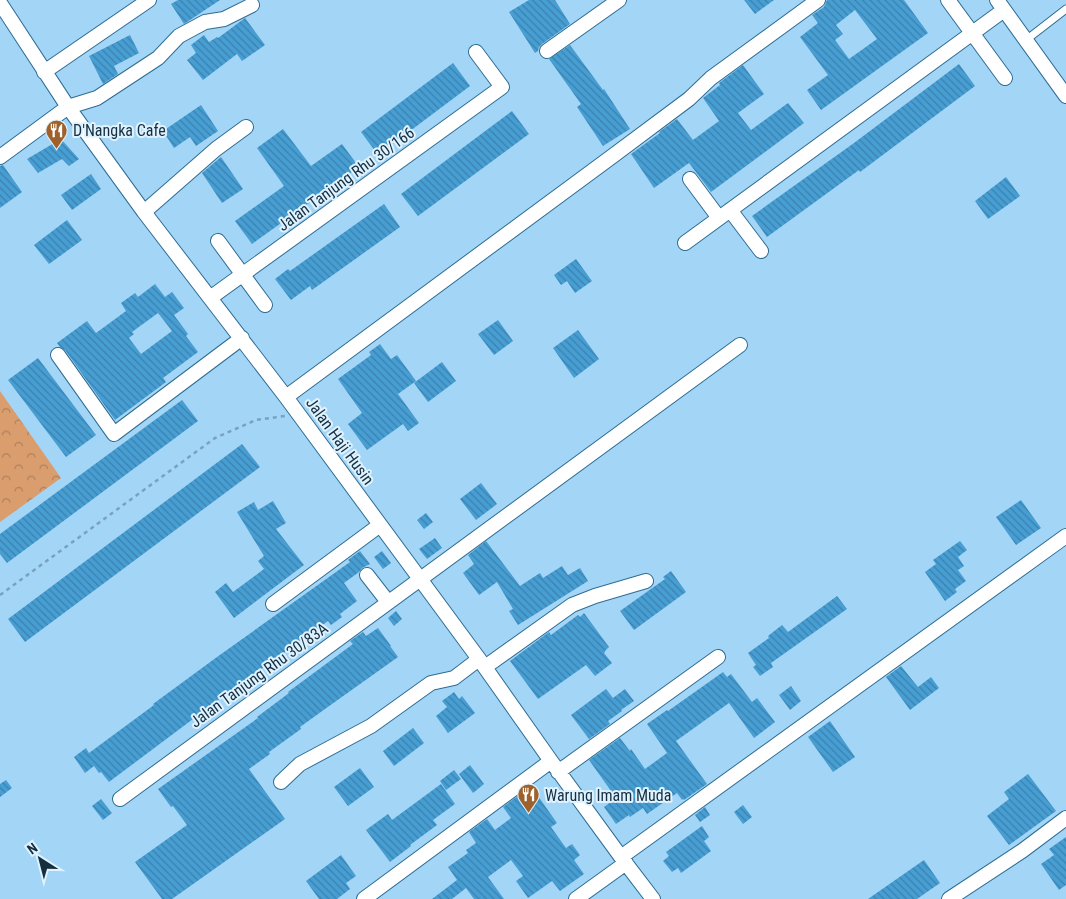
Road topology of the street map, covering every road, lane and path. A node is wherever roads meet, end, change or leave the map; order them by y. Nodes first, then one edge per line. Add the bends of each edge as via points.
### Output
1 (149, 0) edge
2 (619, 0) edge
3 (818, 0) edge
4 (948, 0) edge
5 (252, 5) dead end
6 (1000, 5) edge
7 (1, 7) edge
8 (1066, 10) edge
9 (973, 33) junction
10 (1026, 40) junction
11 (547, 51) dead end
12 (476, 52) dead end
13 (44, 72) junction
14 (1005, 78) dead end
15 (1066, 96) edge
16 (68, 106) junction
17 (246, 127) dead end
18 (0, 157) edge
19 (690, 179) dead end
20 (144, 212) junction
21 (724, 214) junction
22 (218, 241) dead end
23 (685, 243) dead end
24 (761, 251) dead end
25 (243, 274) junction
26 (210, 298) junction
27 (265, 306) dead end
28 (242, 338) junction
29 (740, 345) dead end
30 (58, 354) dead end
31 (286, 396) junction
32 (298, 414) junction
33 (380, 525) junction
34 (1066, 536) edge
35 (367, 575) dead end
36 (420, 579) junction
37 (646, 581) dead end
38 (0, 595) edge
39 (388, 602) junction
40 (273, 604) dead end
41 (718, 657) dead end
42 (482, 663) junction
43 (555, 767) junction
44 (281, 782) dead end
45 (120, 799) dead end
46 (1066, 818) edge
47 (623, 860) junction
48 (364, 899) edge
49 (576, 899) edge
50 (653, 899) edge
51 (949, 899) edge

1 - 13 street
2 - 11 street
3 - 31 street via 711,78 689,99 606,161
4 - 9 street
5 - 16 street via 224,19 205,22 179,36 158,58 97,98
6 - 9 street
6 - 10 street
7 - 13 street, Jalan Haji Husin
8 - 10 lane
9 - 14 street
9 - 21 street
10 - 15 street
12 - 25 street, Jalan Tanjung Rhu 30/166 via 502,88
13 - 16 street, Jalan Haji Husin
16 - 18 street
16 - 20 street, Jalan Haji Husin
17 - 20 street
19 - 21 street
20 - 26 street, Jalan Haji Husin
21 - 23 street
21 - 24 street
22 - 25 street
25 - 26 street, Jalan Tanjung Rhu 30/166
25 - 27 street
26 - 28 street, Jalan Haji Husin
28 - 30 street via 114,434
28 - 31 street, Jalan Haji Husin
29 - 36 street, Jalan Tanjung Rhu 30/83A
31 - 32 street, Jalan Haji Husin
32 - 33 street, Jalan Haji Husin
32 - 38 path via 256,420 215,438
33 - 36 street, Jalan Haji Husin
33 - 40 street
34 - 47 street
35 - 39 street
36 - 39 street, Jalan Tanjung Rhu 30/83A
36 - 42 street, Jalan Haji Husin
37 - 42 street via 572,605
39 - 45 street, Jalan Tanjung Rhu 30/83A
41 - 43 street
42 - 43 street, Jalan Haji Husin
42 - 44 street via 454,678 431,683 371,726 300,764
43 - 47 street, Jalan Haji Husin
43 - 48 street
46 - 51 street
47 - 49 street
47 - 50 street, Jalan Haji Husin

